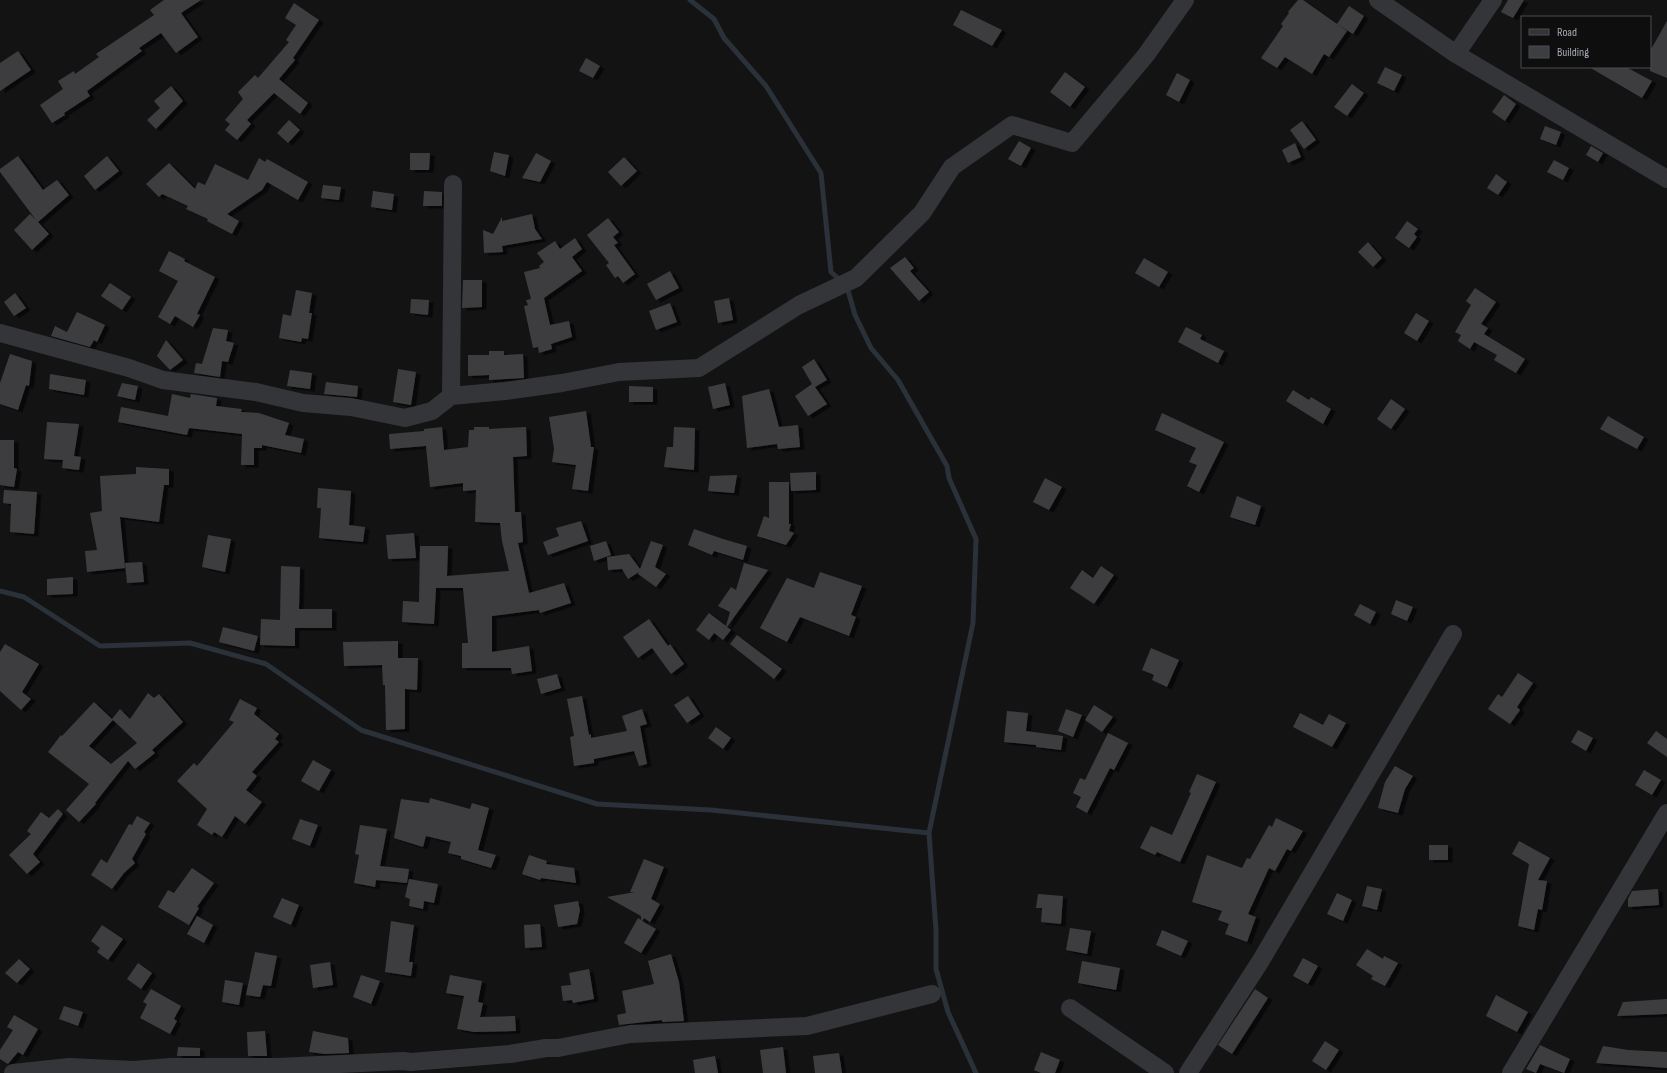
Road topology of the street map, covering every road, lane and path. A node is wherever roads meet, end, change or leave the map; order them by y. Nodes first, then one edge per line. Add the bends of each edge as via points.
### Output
1 (1185, 0) edge
2 (1378, 0) edge
3 (1493, 0) edge
4 (1456, 54) junction
5 (1667, 179) edge
6 (453, 184) dead end
7 (0, 333) edge
8 (451, 396) junction
9 (1453, 634) dead end
10 (1667, 813) edge
11 (932, 994) dead end
12 (1070, 1008) dead end
13 (412, 1068) edge
14 (13, 1073) edge
15 (1165, 1073) edge
16 (1188, 1073) edge
17 (1511, 1073) edge

1 - 8 street via 1146,55 1072,143 1012,125 952,167 922,213 856,278 799,305 700,368 619,372 562,383
2 - 4 street
3 - 4 street
4 - 5 street
6 - 8 street
7 - 8 street via 163,380 256,392 303,403 350,407 405,418 432,411
9 - 16 street via 1260,962
10 - 17 street
11 - 13 street via 807,1026 630,1034 558,1048
12 - 15 street
13 - 14 street via 403,1061 134,1070 69,1068

